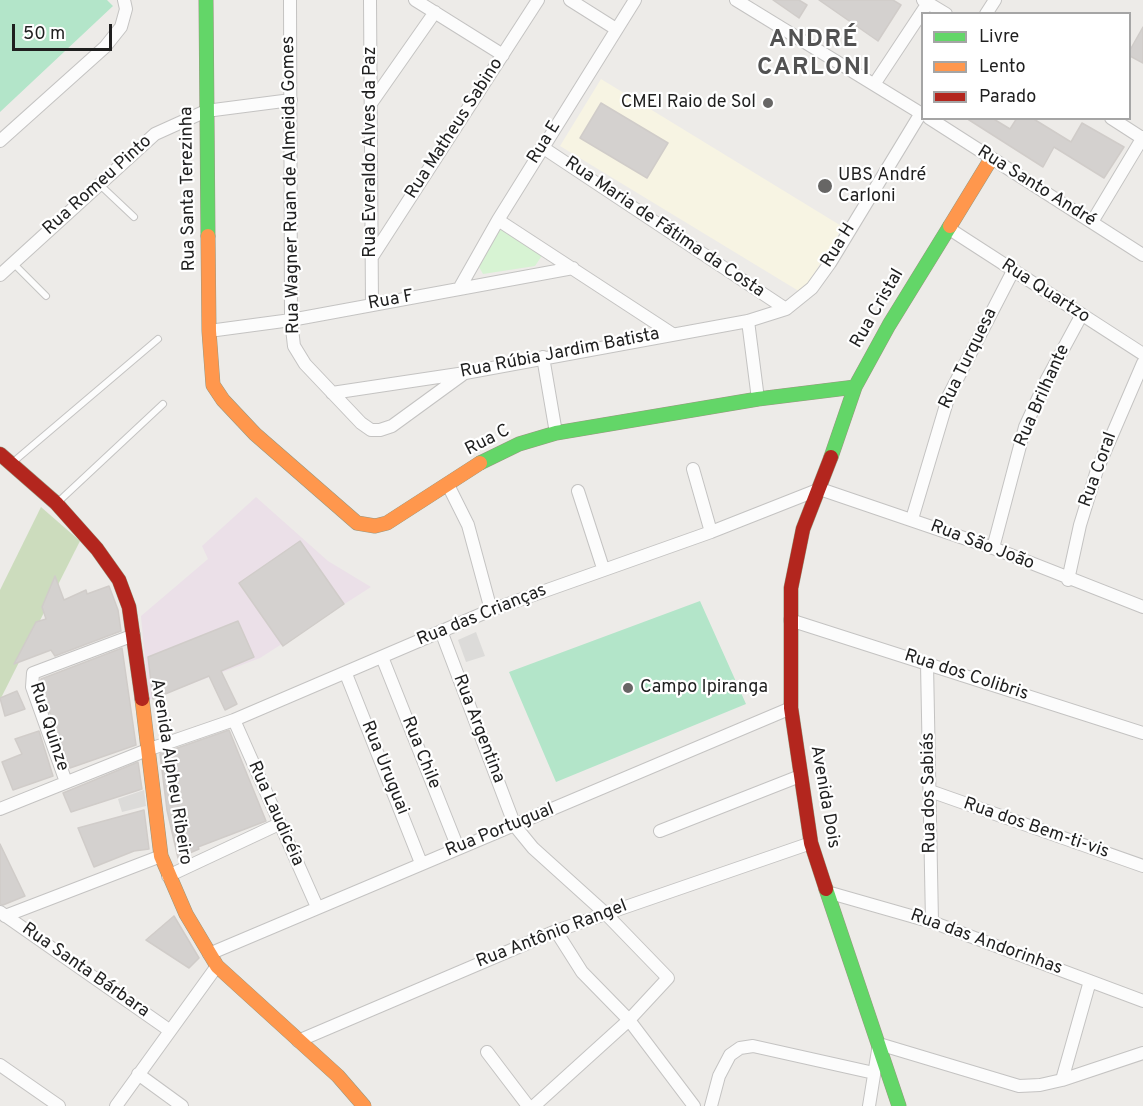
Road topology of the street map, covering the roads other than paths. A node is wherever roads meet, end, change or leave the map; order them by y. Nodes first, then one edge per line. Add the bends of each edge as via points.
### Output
1 (124, 0) edge
2 (206, 0) edge
3 (290, 0) edge
4 (370, 0) edge
5 (415, 0) edge
6 (538, 0) edge
7 (570, 0) edge
8 (635, 0) edge
9 (736, 0) edge
10 (926, 1) edge
11 (435, 12) junction
12 (943, 12) edge
13 (616, 29) junction
14 (503, 54) junction
15 (875, 83) junction
16 (291, 100) junction
17 (372, 102) junction
18 (206, 111) junction
19 (921, 113) edge
20 (921, 120) edge
21 (932, 120) edge
22 (1114, 120) edge
23 (1143, 138) edge
24 (0, 141) edge
25 (542, 147) junction
26 (992, 159) junction
27 (99, 183) junction
28 (134, 217) dead end
29 (498, 220) junction
30 (1092, 222) junction
31 (948, 228) junction
32 (1143, 255) edge
33 (372, 257) junction
34 (13, 263) junction
35 (573, 268) junction
36 (1013, 271) junction
37 (0, 275) edge
38 (459, 289) junction
39 (46, 296) dead end
40 (372, 304) junction
41 (786, 309) junction
42 (1081, 316) junction
43 (291, 320) junction
44 (748, 321) junction
45 (209, 332) junction
46 (671, 333) junction
47 (158, 339) dead end
48 (1143, 354) edge
49 (543, 357) junction
50 (1143, 363) edge
51 (465, 373) junction
52 (211, 377) joint
53 (855, 387) junction
54 (332, 393) junction
55 (758, 399) junction
56 (163, 404) dead end
57 (556, 433) junction
58 (0, 454) edge
59 (12, 463) junction
60 (693, 469) dead end
61 (448, 485) junction
62 (820, 489) junction
63 (578, 491) dead end
64 (56, 503) junction
65 (912, 519) junction
66 (711, 532) junction
67 (993, 548) junction
68 (603, 568) junction
69 (1068, 580) junction
70 (1143, 607) edge
71 (491, 610) junction
72 (790, 620) junction
73 (441, 631) junction
74 (134, 635) junction
75 (382, 657) junction
76 (927, 664) junction
77 (346, 674) junction
78 (791, 708) junction
79 (234, 720) junction
80 (1143, 733) edge
81 (147, 750) junction
82 (800, 776) junction
83 (66, 782) junction
84 (930, 791) junction
85 (0, 809) edge
86 (279, 824) junction
87 (515, 826) junction
88 (660, 831) dead end
89 (811, 843) junction
90 (458, 848) junction
91 (161, 856) junction
92 (421, 863) junction
93 (1143, 866) edge
94 (168, 876) junction
95 (827, 892) junction
96 (317, 907) junction
97 (605, 913) junction
98 (3, 914) edge
99 (932, 922) junction
100 (556, 931) junction
101 (209, 954) junction
102 (217, 966) junction
103 (1090, 981) junction
104 (1143, 1001) edge
105 (629, 1020) junction
106 (169, 1030) junction
107 (298, 1041) junction
108 (879, 1044) junction
109 (487, 1052) dead end
110 (1143, 1053) edge
111 (0, 1065) edge
112 (874, 1073) junction
113 (138, 1074) junction
114 (1062, 1080) junction
115 (59, 1106) edge
116 (116, 1106) edge
117 (182, 1106) edge
118 (364, 1106) edge
119 (528, 1106) edge
120 (534, 1106) edge
121 (694, 1106) edge
122 (711, 1106) edge
123 (869, 1106) edge
124 (899, 1106) edge

1 - 24 street via 121,27 105,47
2 - 18 street, Rua Santa Terezinha
3 - 16 street, Rua Wagner Ruan de Almeida Gomes
4 - 17 street, Rua Everaldo Alves da Paz
5 - 11 street
6 - 14 street, Rua Matheus Sabino
7 - 13 street
8 - 13 street, Rua E
9 - 15 street, Rua Santo André
10 - 12 street
10 - 15 street
11 - 14 street
11 - 17 street
13 - 25 street, Rua E
14 - 33 street, Rua Matheus Sabino
15 - 19 street, Rua Santo André
16 - 18 street, Rua Romeu Pinto
16 - 43 street, Rua Wagner Ruan de Almeida Gomes
17 - 33 street, Rua Everaldo Alves da Paz
18 - 27 street, Rua Romeu Pinto via 155,134
18 - 45 street, Rua Santa Terezinha
20 - 41 street, Rua H via 830,263 812,288
21 - 26 street, Rua Santo André
22 - 23 street
23 - 30 street
25 - 29 street, Rua E
25 - 41 street, Rua Maria de Fátima da Costa
26 - 30 street, Rua Santo André
26 - 31 street, Rua Cristal
27 - 28 lane
27 - 34 street, Rua Romeu Pinto
29 - 35 street
29 - 38 street, Rua E
30 - 32 street, Rua Santo André
31 - 36 street, Rua Quartzo
31 - 53 street, Rua Cristal
33 - 40 street, Rua Everaldo Alves da Paz
34 - 37 street, Rua Romeu Pinto
34 - 39 lane
35 - 38 street, Rua F
35 - 46 street
36 - 42 street, Rua Quartzo
36 - 65 street, Rua Turquesa via 949,395
38 - 40 street, Rua F
40 - 43 street, Rua F
41 - 44 street, Rua Rúbia Jardim Batista
42 - 48 street, Rua Quartzo
42 - 67 street, Rua Brilhante via 1025,427
43 - 45 street, Rua F
43 - 54 street, Rua Wagner Ruan de Almeida Gomes via 294,346
44 - 46 street, Rua Rúbia Jardim Batista
44 - 55 street
45 - 52 street, Rua Santa Terezinha
46 - 49 street, Rua Rúbia Jardim Batista
47 - 59 lane
49 - 51 street, Rua Rúbia Jardim Batista
49 - 57 street
50 - 69 street, Rua Coral via 1097,470
51 - 54 street, Rua Rúbia Jardim Batista
51 - 54 street via 392,426 380,430 371,430 361,423
52 - 61 street, Rua C via 215,390 235,413 357,523 387,523
53 - 55 street, Rua C
53 - 62 street, Rua Cristal
55 - 57 street, Rua C
56 - 64 lane
57 - 61 street, Rua C via 489,458
58 - 59 street, Avenida Alpheu Ribeiro
59 - 64 street, Avenida Alpheu Ribeiro
60 - 66 street
61 - 71 street via 468,525
62 - 65 street, Rua São João
62 - 66 street, Rua das Crianças
62 - 72 street, Avenida Dois via 797,552
63 - 68 street
64 - 74 street, Avenida Alpheu Ribeiro via 119,580
65 - 67 street, Rua São João
66 - 68 street, Rua das Crianças
67 - 69 street, Rua São João
68 - 71 street, Rua das Crianças
69 - 70 street, Rua São João
71 - 73 street, Rua das Crianças
72 - 76 street, Rua dos Colibris
72 - 78 street, Avenida Dois
73 - 75 street, Rua das Crianças
73 - 87 street, Rua Argentina
74 - 81 street, Avenida Alpheu Ribeiro
74 - 83 street, Rua Quinze via 33,673 32,687
75 - 77 street, Rua das Crianças
75 - 90 street, Rua Chile
76 - 80 street, Rua dos Colibris
76 - 84 street, Rua dos Sabiás
77 - 79 street, Rua das Crianças
77 - 92 street, Rua Uruguai
78 - 82 street, Avenida Dois
78 - 87 street, Rua Portugual
79 - 81 street, Rua das Crianças
79 - 86 street, Rua Laudicéia
81 - 83 street, Rua das Crianças
81 - 91 street, Avenida Alpheu Ribeiro
82 - 88 street
82 - 89 street, Avenida Dois
83 - 85 street, Rua das Crianças
84 - 93 street, Rua dos Bem-ti-vis
84 - 99 street, Rua dos Sabiás
86 - 94 street
86 - 96 street, Rua Laudicéia
87 - 90 street, Rua Portugual
87 - 97 street via 555,870
89 - 95 street, Avenida Dois
89 - 97 street, Rua Antônio Rangel
90 - 92 street, Rua Portugual
91 - 94 street, Avenida Alpheu Ribeiro
91 - 98 street
92 - 96 street, Rua Portugual
94 - 101 street, Avenida Alpheu Ribeiro
95 - 99 street, Rua das Andorinhas
95 - 108 street, Avenida Dois
96 - 101 street, Rua Portugual
97 - 100 street, Rua Antônio Rangel
97 - 105 street via 666,973 667,983
98 - 106 street, Rua Santa Bárbara
99 - 103 street, Rua das Andorinhas
100 - 105 street via 582,972
100 - 107 street, Rua Antônio Rangel
101 - 102 street, Avenida Alpheu Ribeiro
102 - 106 street
102 - 107 street, Avenida Alpheu Ribeiro
103 - 104 street, Rua das Andorinhas
103 - 114 street
105 - 120 street
105 - 121 street
106 - 113 street
107 - 118 street, Avenida Alpheu Ribeiro via 338,1076
108 - 112 street, Avenida Dois
108 - 114 street via 1019,1086
108 - 124 street
109 - 119 street
110 - 114 street
111 - 115 street
112 - 122 street via 753,1046 740,1048 730,1055 719,1076
112 - 123 street, Avenida Dois
113 - 116 street
113 - 117 street

